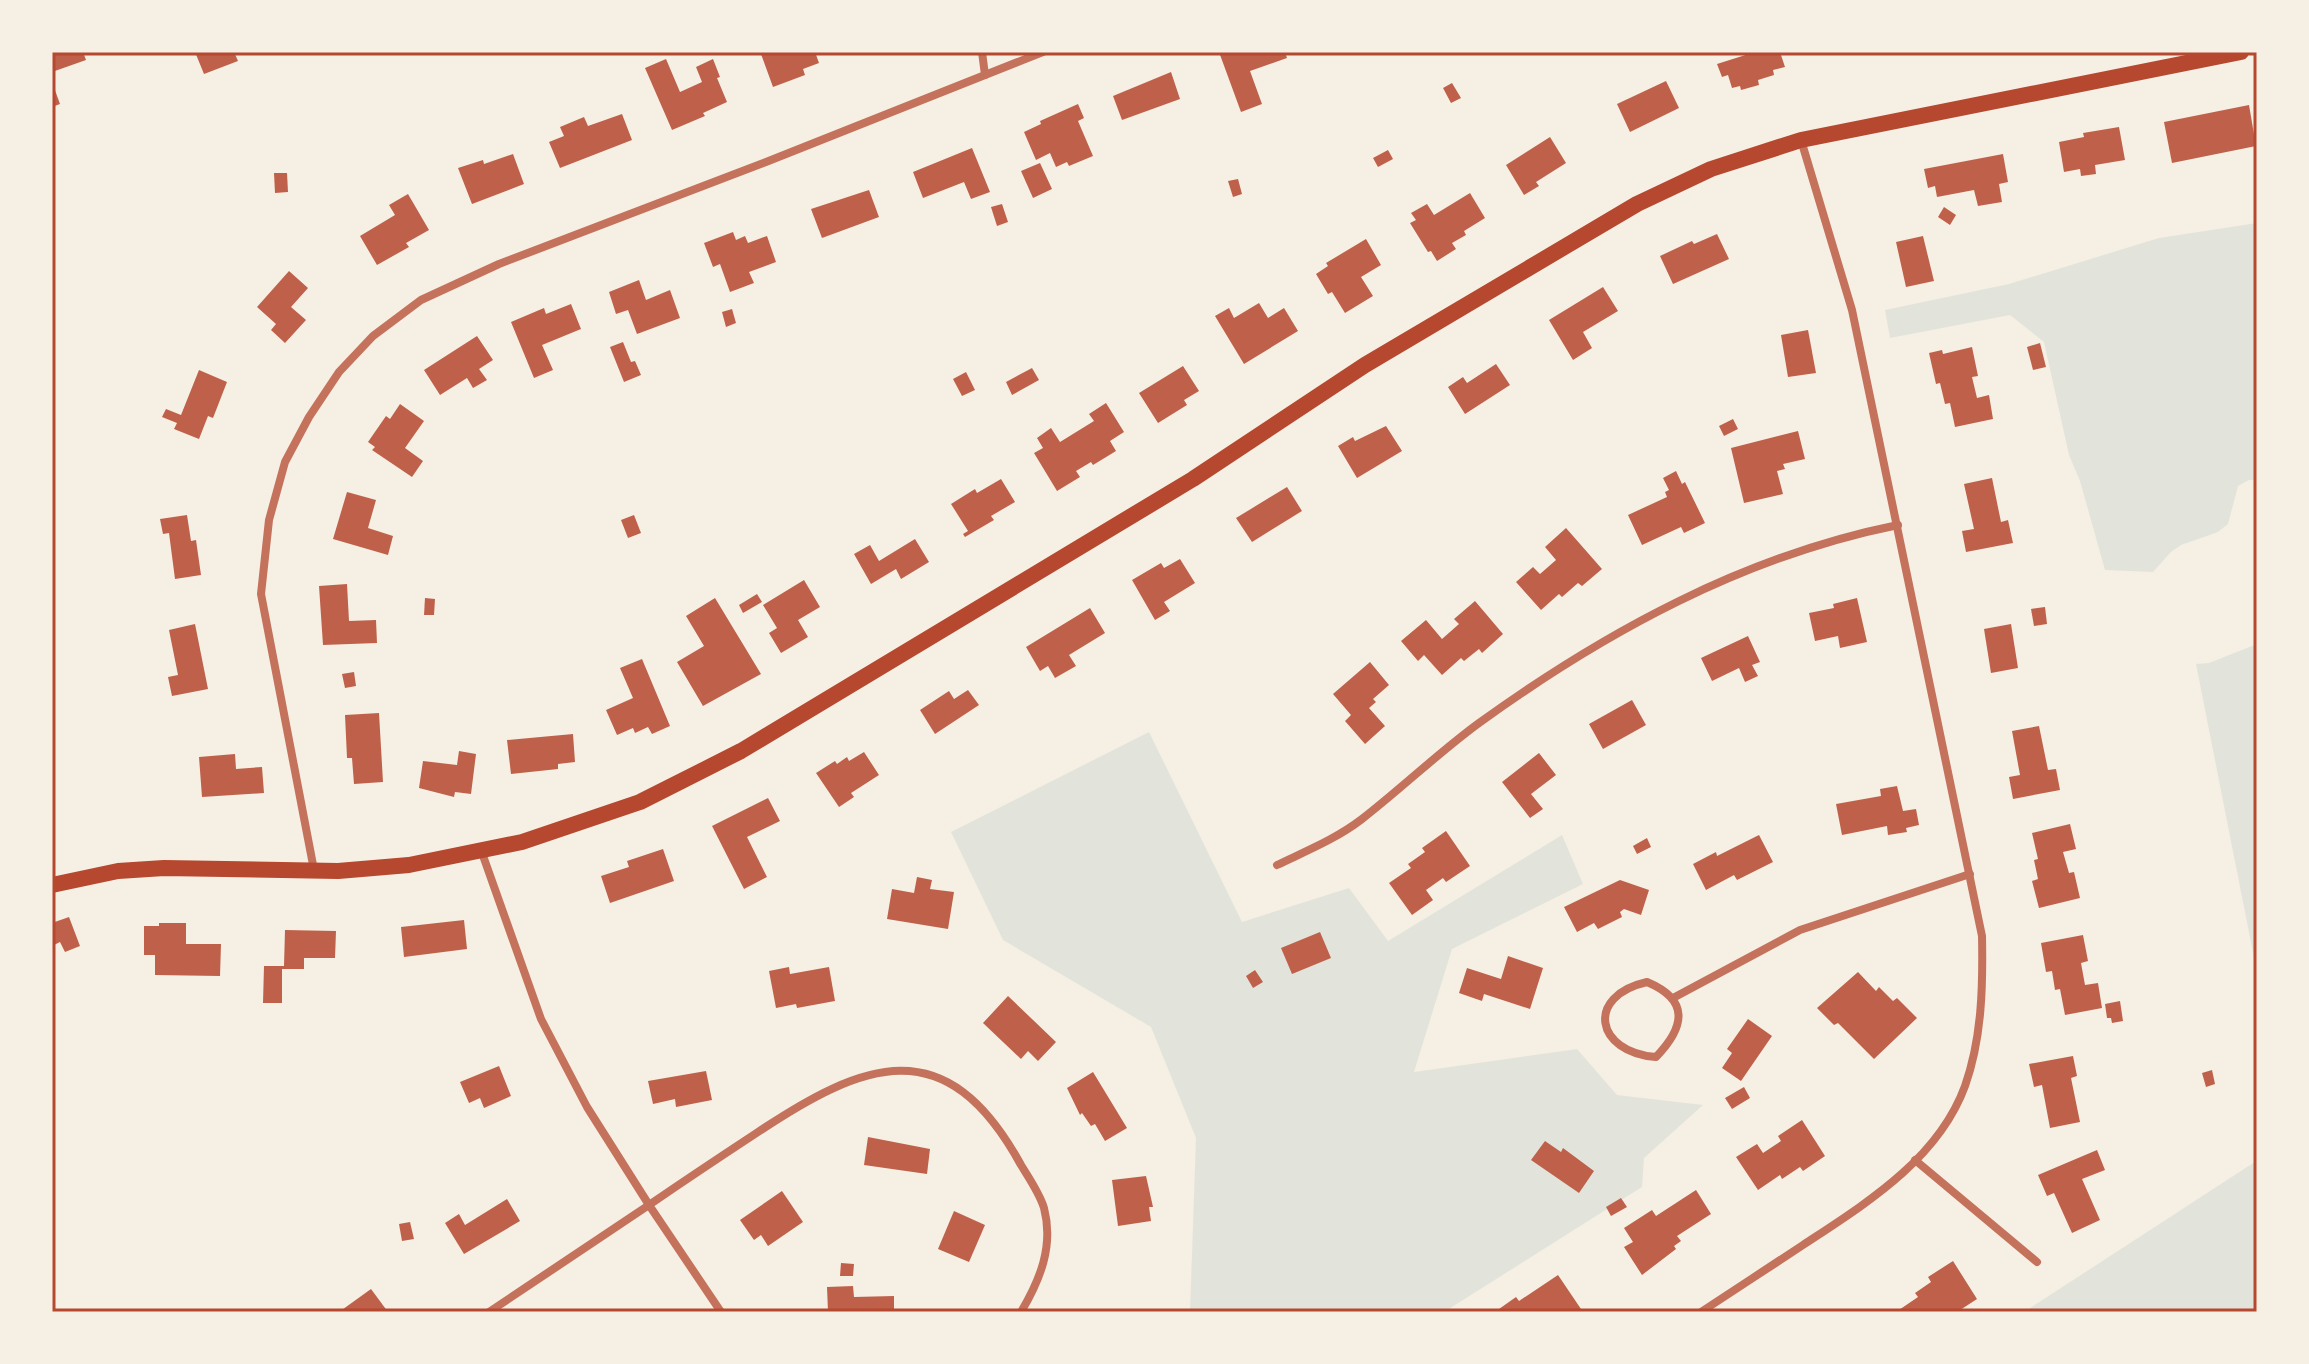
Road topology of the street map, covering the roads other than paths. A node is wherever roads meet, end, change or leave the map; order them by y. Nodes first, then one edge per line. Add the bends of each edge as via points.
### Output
1 (982, 52) edge
2 (1043, 52) edge
3 (2241, 52) edge
4 (985, 75) junction
5 (1801, 140) junction
6 (1898, 525) junction
7 (481, 850) junction
8 (1277, 865) dead end
9 (314, 870) junction
10 (1970, 874) junction
11 (52, 885) edge
12 (1673, 998) junction
13 (1915, 1160) junction
14 (649, 1205) junction
15 (2037, 1262) dead end
16 (489, 1312) edge
17 (721, 1312) edge
18 (1021, 1312) edge
19 (1701, 1312) edge

1 - 4 street
2 - 4 street
3 - 5 main road
4 - 9 street via 499,264 421,300 373,336 339,372 285,462 269,520 261,594
5 - 6 street via 1852,310
5 - 7 main road via 1711,169 1637,204 1365,365 1193,479 741,751 640,802 522,842
6 - 8 street via 1854,533 1717,581 1635,623 1526,689 1361,820
6 - 10 street
7 - 9 main road via 409,865
7 - 14 street via 541,1019 587,1107
9 - 11 main road via 164,868
10 - 12 street via 1800,930
10 - 13 street via 1982,936 1983,994 1975,1043 1964,1086 1945,1125
12 - 12 street via 1679,1026 1656,1057 1620,1048 1607,1033 1606,1015 1618,993 1647,982
13 - 15 street
13 - 19 street via 1866,1203
14 - 16 street
14 - 17 street
14 - 18 street via 835,1085 901,1069 933,1076 960,1089 986,1114 1044,1207 1048,1240 1043,1268

